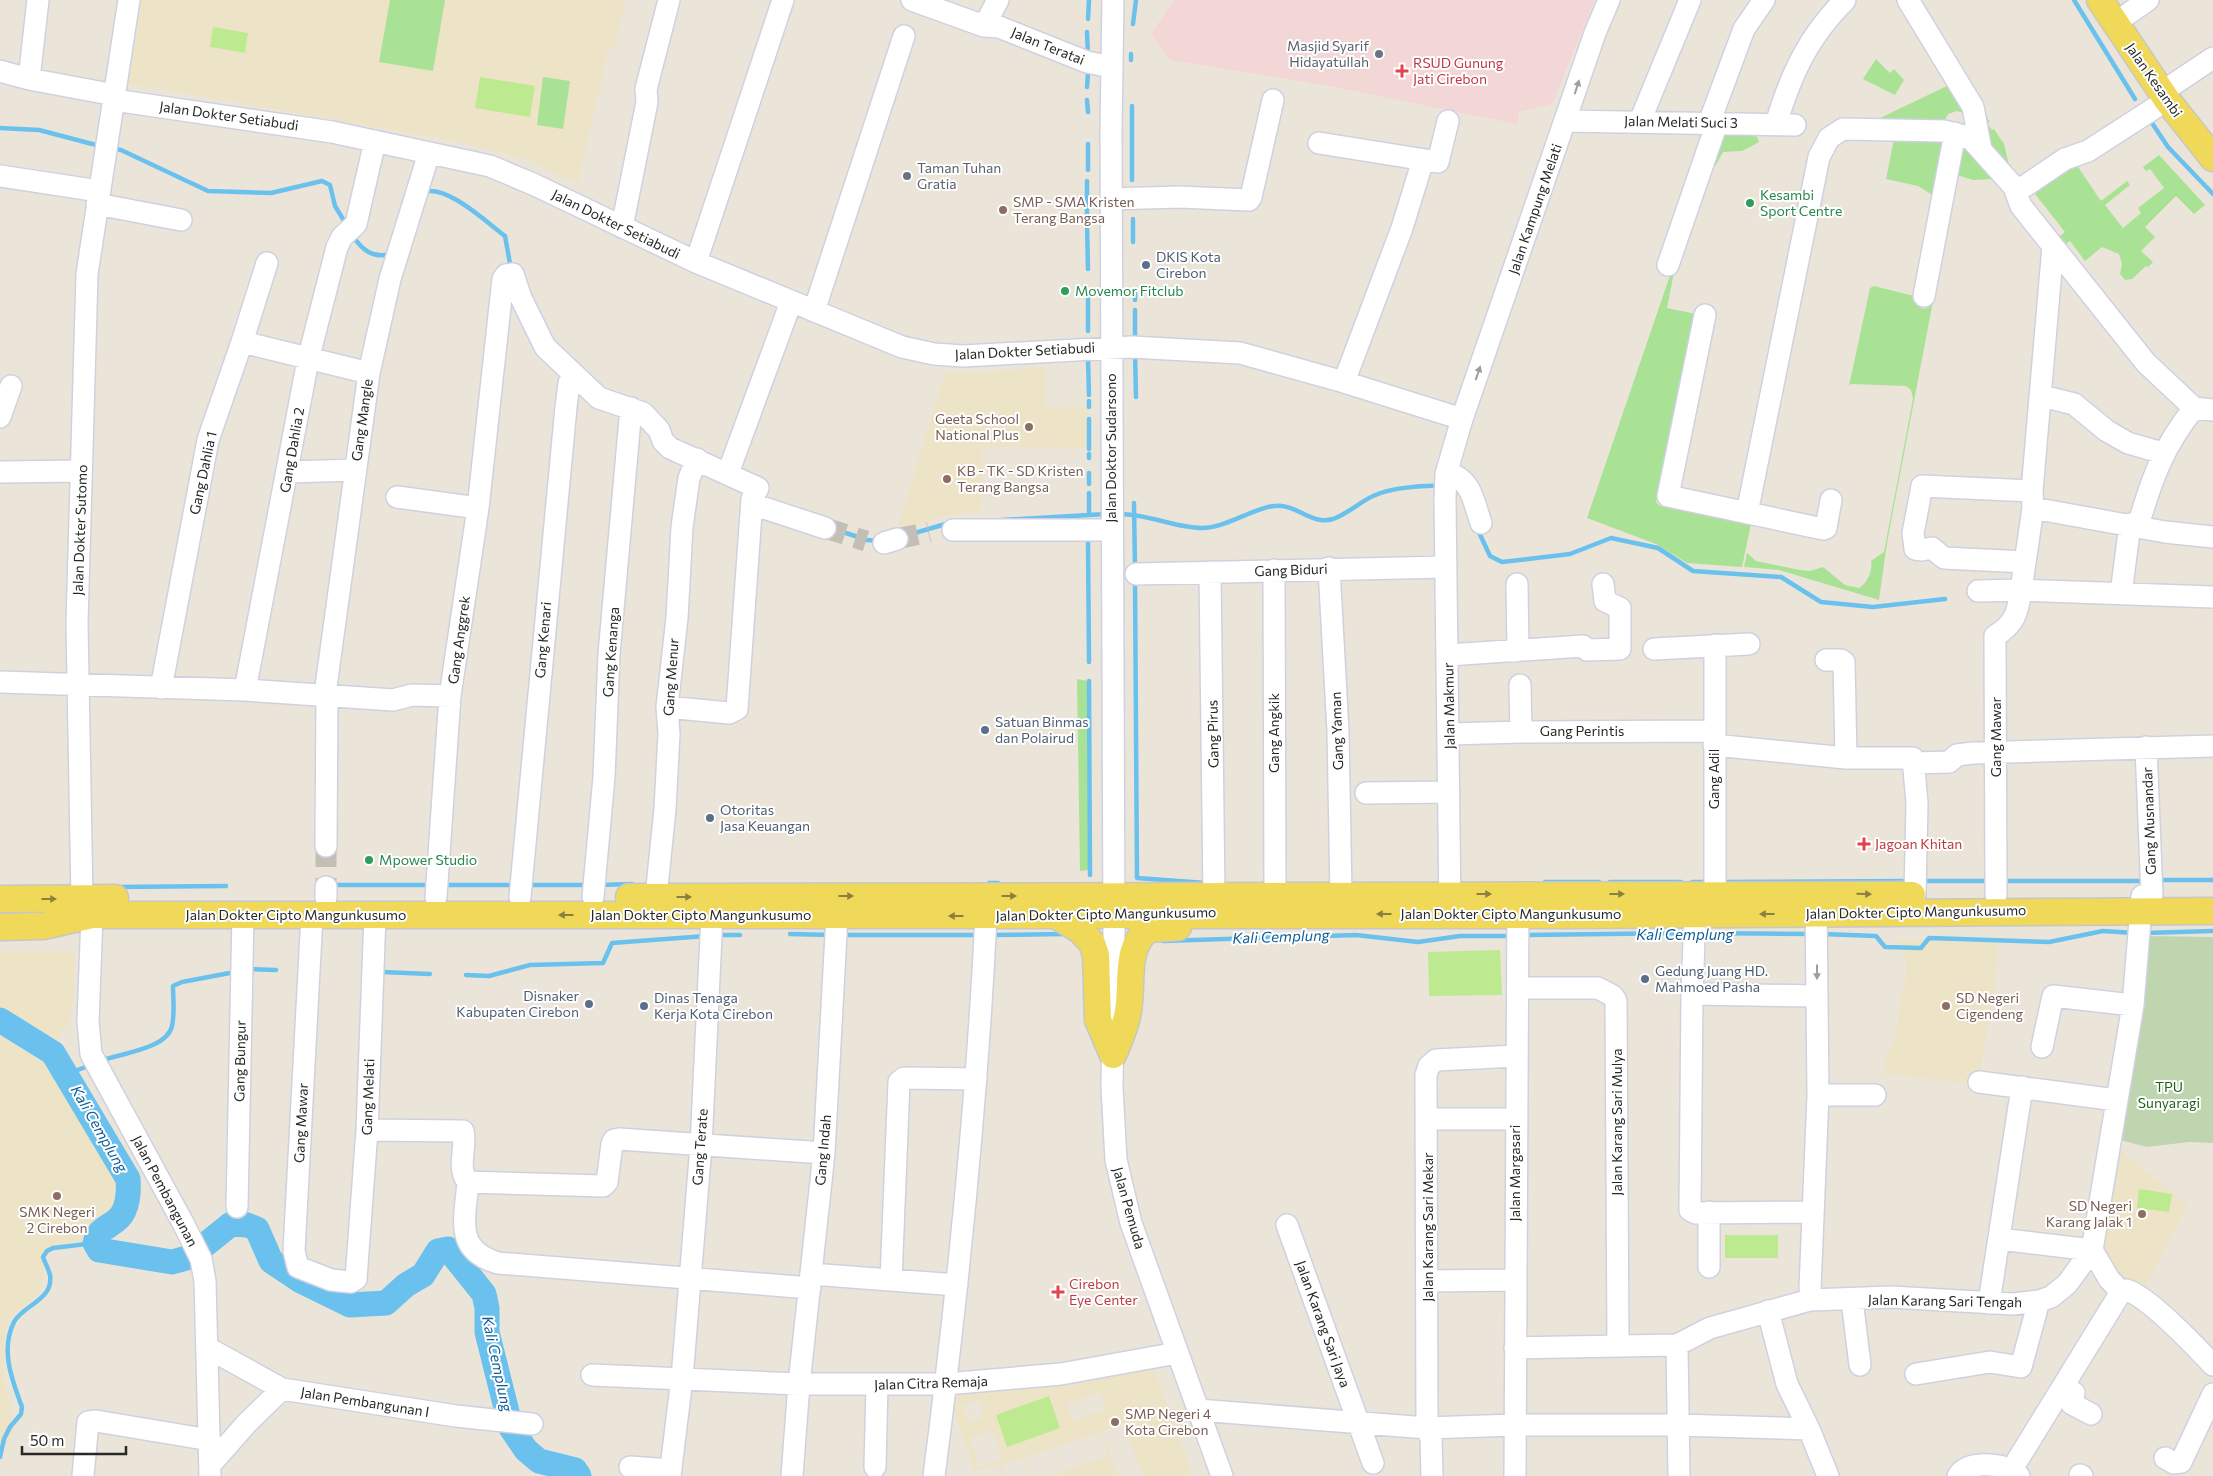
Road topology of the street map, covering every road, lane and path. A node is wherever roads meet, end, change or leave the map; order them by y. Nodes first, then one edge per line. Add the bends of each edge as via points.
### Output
1 (38, 0) edge
2 (129, 0) edge
3 (669, 0) edge
4 (683, 0) edge
5 (783, 0) edge
6 (912, 0) edge
7 (998, 0) edge
8 (1113, 0) edge
9 (1609, 0) edge
10 (1690, 0) edge
11 (1764, 0) edge
12 (1845, 0) edge
13 (1908, 0) edge
14 (2100, 0) edge
15 (2148, 0) edge
16 (2115, 23) junction
17 (984, 26) junction
18 (904, 36) dead end
19 (2213, 58) edge
20 (1111, 67) junction
21 (0, 71) edge
22 (29, 79) junction
23 (114, 97) junction
24 (1273, 100) dead end
25 (647, 102) junction
26 (2155, 104) junction
27 (1640, 120) junction
28 (1448, 121) dead end
29 (1566, 121) junction
30 (1713, 123) junction
31 (1955, 133) junction
32 (375, 141) junction
33 (1319, 143) dead end
34 (1981, 150) junction
35 (429, 152) junction
36 (2213, 158) edge
37 (1423, 160) junction
38 (0, 176) edge
39 (2016, 192) junction
40 (98, 198) junction
41 (1111, 199) junction
42 (181, 220) dead end
43 (622, 227) junction
44 (2053, 246) junction
45 (696, 262) junction
46 (266, 263) dead end
47 (1668, 265) dead end
48 (1924, 296) dead end
49 (791, 302) junction
50 (814, 311) junction
51 (1705, 316) dead end
52 (242, 342) junction
53 (1111, 347) junction
54 (308, 360) junction
55 (368, 373) junction
56 (573, 378) junction
57 (1344, 382) junction
58 (11, 386) dead end
59 (2042, 396) junction
60 (631, 408) junction
61 (2204, 409) edge
62 (0, 417) edge
63 (1462, 419) junction
64 (2163, 453) junction
65 (695, 463) junction
66 (355, 470) junction
67 (81, 471) junction
68 (0, 472) edge
69 (288, 472) junction
70 (728, 472) junction
71 (1447, 473) junction
72 (754, 496) junction
73 (397, 497) dead end
74 (1445, 499) joint
75 (1831, 500) dead end
76 (2033, 500) junction
77 (478, 508) junction
78 (1747, 514) junction
79 (1481, 523) dead end
80 (2134, 525) junction
81 (825, 528) tunnel mouth
82 (1111, 529) junction
83 (953, 530) tunnel mouth
84 (2213, 537) edge
85 (2025, 562) junction
86 (1445, 566) junction
87 (1329, 568) junction
88 (1274, 570) junction
89 (1210, 572) junction
90 (1129, 574) junction
91 (1516, 584) dead end
92 (1603, 584) dead end
93 (2021, 590) junction
94 (1978, 591) dead end
95 (2121, 591) junction
96 (2213, 597) edge
97 (1749, 644) dead end
98 (1715, 645) junction
99 (1654, 649) dead end
100 (1518, 651) junction
101 (1448, 654) junction
102 (1826, 660) dead end
103 (0, 682) edge
104 (78, 685) junction
105 (1520, 685) dead end
106 (161, 688) junction
107 (245, 690) junction
108 (326, 694) junction
109 (450, 696) junction
110 (667, 707) junction
111 (1521, 732) junction
112 (1450, 734) junction
113 (1714, 738) junction
114 (2146, 746) junction
115 (2213, 746) edge
116 (1996, 752) junction
117 (1846, 758) junction
118 (1913, 760) junction
119 (1449, 792) junction
120 (1366, 793) dead end
121 (326, 846) tunnel mouth
122 (1275, 895) junction
123 (1340, 895) junction
124 (1916, 895) junction
125 (1996, 895) junction
126 (2213, 895) edge
127 (520, 897) junction
128 (593, 897) junction
129 (656, 897) junction
130 (0, 899) edge
131 (321, 900) junction
132 (421, 903) junction
133 (1214, 904) junction
134 (1450, 904) junction
135 (1113, 906) junction
136 (87, 907) junction
137 (1816, 909) junction
138 (2213, 911) edge
139 (2143, 914) junction
140 (243, 915) junction
141 (375, 915) junction
142 (1518, 917) junction
143 (1061, 918) junction
144 (1702, 918) junction
145 (0, 927) edge
146 (836, 927) junction
147 (712, 928) junction
148 (985, 928) junction
149 (1519, 988) junction
150 (1692, 994) junction
151 (1817, 996) junction
152 (2133, 1005) junction
153 (2042, 1047) dead end
154 (1113, 1055) junction
155 (1516, 1056) junction
156 (976, 1079) junction
157 (1979, 1082) dead end
158 (2022, 1087) junction
159 (1818, 1095) junction
160 (1875, 1095) dead end
161 (2116, 1100) junction
162 (1428, 1119) junction
163 (1515, 1119) junction
164 (367, 1130) junction
165 (701, 1146) junction
166 (824, 1153) junction
167 (468, 1182) junction
168 (237, 1207) dead end
169 (1709, 1212) junction
170 (1813, 1212) junction
171 (1287, 1225) dead end
172 (2000, 1239) junction
173 (2092, 1250) junction
174 (1709, 1268) dead end
175 (356, 1279) joint
176 (689, 1280) junction
177 (891, 1280) junction
178 (1515, 1280) junction
179 (810, 1281) junction
180 (1428, 1281) junction
181 (957, 1285) junction
182 (1810, 1289) dead end
183 (2121, 1292) junction
184 (1852, 1300) junction
185 (2039, 1301) junction
186 (1989, 1303) junction
187 (1768, 1311) junction
188 (1677, 1345) junction
189 (1618, 1346) junction
190 (208, 1348) junction
191 (1515, 1348) junction
192 (1177, 1353) junction
193 (1860, 1365) dead end
194 (2213, 1365) edge
195 (1916, 1374) dead end
196 (592, 1375) dead end
197 (682, 1378) junction
198 (799, 1384) junction
199 (946, 1384) junction
200 (876, 1385) junction
201 (2062, 1387) junction
202 (282, 1389) junction
203 (2213, 1394) edge
204 (1198, 1410) junction
205 (2092, 1414) dead end
206 (517, 1423) dead end
207 (1360, 1423) junction
208 (1515, 1425) junction
209 (1679, 1425) junction
210 (1427, 1428) junction
211 (1809, 1429) junction
212 (210, 1440) junction
213 (2166, 1458) dead end
214 (1373, 1463) dead end
215 (630, 1467) dead end
216 (875, 1467) dead end
217 (210, 1470) edge
218 (671, 1473) edge
219 (2015, 1473) edge
220 (83, 1476) edge
221 (792, 1476) edge
222 (934, 1476) edge
223 (1222, 1476) edge
224 (1432, 1476) edge
225 (1515, 1476) edge
226 (1679, 1476) edge
227 (1828, 1476) edge
228 (1958, 1476) edge

1 - 22 street
2 - 23 street
3 - 25 street via 646,89
4 - 25 street via 656,94
5 - 45 street
6 - 17 street, Jalan Teratai
7 - 17 street
8 - 20 street, Jalan Doktor Sudarsono
29 -> 9 street, Jalan Kampung Melati
10 - 27 street
11 - 30 street via 1744,29
12 - 30 street, Jalan Melati Suci 3 via 1807,46 1785,94 1786,124
13 - 34 street via 1973,107
14 - 16 main road, Jalan Kesambi
15 - 16 street
16 - 26 main road, Jalan Kesambi
17 - 20 street, Jalan Teratai via 999,27 1087,62
18 - 50 street
19 - 26 street
20 - 41 street, Jalan Doktor Sudarsono
21 - 22 street, Jalan Dokter Setiabudi
22 - 23 street, Jalan Dokter Setiabudi
23 - 32 street, Jalan Dokter Setiabudi
23 - 40 street, Jalan Dokter Sutomo
24 - 41 street via 1248,200
25 - 43 street
26 - 36 main road, Jalan Kesambi
26 - 39 street via 2088,151 2065,159
27 - 29 street, Jalan Melati Suci 3
27 - 30 street, Jalan Melati Suci 3
28 - 37 street via 1440,159 1438,162
63 -> 29 street, Jalan Kampung Melati
30 - 47 street
31 - 34 street via 1971,139
31 - 48 street
31 - 78 street via 1849,128 1835,133 1823,146
32 - 35 street, Jalan Dokter Setiabudi
32 - 54 street, Gang Dahlia 2 via 349,230 329,274
33 - 37 street
34 - 39 street
35 - 43 street, Jalan Dokter Setiabudi via 490,166
35 - 55 street, Gang Mangle via 381,312
37 - 57 street via 1402,228
38 - 40 street
39 - 44 street via 2021,206
40 - 42 street
40 - 67 street, Jalan Dokter Sutomo via 87,274
41 - 53 street, Jalan Doktor Sudarsono
43 - 45 street, Jalan Dokter Setiabudi
44 - 59 street, Gang Mawar
44 - 61 street via 2146,363
45 - 49 street, Jalan Dokter Setiabudi
46 - 52 street, Gang Dahlia 1
49 - 50 street, Jalan Dokter Setiabudi
49 - 70 street
50 - 53 street, Jalan Dokter Setiabudi via 902,347 934,354 962,356
51 - 78 street via 1668,496
52 - 54 street
52 - 106 street, Gang Dahlia 1 via 208,440
53 - 57 street via 1240,353
53 - 82 street, Jalan Doktor Sudarsono
54 - 55 street
54 - 69 street, Gang Dahlia 2
55 - 66 street, Gang Mangle
56 - 60 street via 603,401
56 - 77 street, Gang Anggrek via 545,347 511,274 503,279
56 - 127 street, Gang Kenari via 548,590
57 - 63 street
58 - 62 street
59 - 64 street via 2074,404 2128,444
59 - 76 street, Gang Mawar
60 - 65 street via 644,413 670,448
60 - 128 street, Gang Kenanga via 609,654 604,777
61 - 64 street
63 - 71 street, Jalan Kampung Melati
64 - 80 street
65 - 70 street
65 - 110 street, Gang Menur via 686,491
66 - 69 street
66 - 108 street, Gang Mangle
67 - 68 street
67 - 104 street, Jalan Dokter Sutomo
69 - 107 street, Gang Dahlia 2
70 - 72 street via 758,488
71 - 74 street, Jalan Kampung Melati
71 - 79 street via 1461,478 1469,488
72 - 81 street
72 - 110 street via 737,709 729,713
73 - 77 street
74 - 86 street, Jalan Makmur
75 - 78 street via 1824,529
76 - 80 street
76 - 85 street, Gang Mawar
76 - 85 street via 1922,486 1913,533 1916,548 1932,548 1944,558
77 - 109 street, Gang Anggrek
80 - 84 street
80 - 95 street
82 - 83 street
82 - 90 street, Jalan Doktor Sudarsono
85 - 93 street, Gang Mawar
86 - 87 street, Gang Biduri
86 - 101 street, Jalan Makmur
87 - 88 street, Gang Biduri
87 - 123 street, Gang Yaman via 1338,731
88 - 89 street, Gang Biduri
88 - 122 street, Gang Angkik
89 - 90 street, Gang Biduri
89 - 133 street, Gang Pirus
90 - 135 street, Jalan Doktor Sudarsono
91 - 100 street
92 - 100 street via 1605,601 1620,607 1620,649 1587,650 1583,646
93 - 94 street
93 - 95 street
93 - 116 street, Gang Mawar via 2017,616 2007,629 1995,636
95 - 96 street
97 - 98 street
98 - 99 street
98 - 113 street, Gang Adil
100 - 101 street
101 - 112 street, Jalan Makmur
102 - 117 street via 1844,662
103 - 104 street
104 - 106 street
104 - 136 street, Jalan Dokter Sutomo
105 - 111 street
106 - 107 street
107 - 108 street
108 - 109 street via 393,700 412,695
108 - 121 street, Gang Mangle
109 - 132 street, Gang Anggrek
110 - 129 street, Gang Menur via 669,734 665,808
111 - 112 street, Gang Perintis
111 - 113 street, Gang Perintis
112 - 119 street, Jalan Makmur
113 - 117 street, Gang Perintis
113 - 144 street, Gang Adil
114 - 115 street, Gang Perintis
114 - 116 street, Gang Perintis
114 - 139 street, Gang Musnandar
116 - 118 street, Gang Perintis via 1957,755 1949,762
116 - 125 street, Gang Mawar
117 - 118 street, Gang Perintis
118 - 124 street
119 - 120 street
119 - 134 street, Jalan Makmur
122 - 123 main road, Jalan Dokter Cipto Mangunkusumo
122 - 133 main road, Jalan Dokter Cipto Mangunkusumo
123 - 134 main road, Jalan Dokter Cipto Mangunkusumo
124 - 125 main road, Jalan Dokter Cipto Mangunkusumo
137 -> 124 main road, Jalan Dokter Cipto Mangunkusumo
125 - 139 main road, Jalan Dokter Cipto Mangunkusumo
126 - 139 main road, Jalan Dokter Cipto Mangunkusumo
127 - 128 main road, Jalan Dokter Cipto Mangunkusumo
127 - 132 main road, Jalan Dokter Cipto Mangunkusumo
128 - 129 main road, Jalan Dokter Cipto Mangunkusumo
129 -> 135 main road, Jalan Dokter Cipto Mangunkusumo
130 -> 136 main road, Jalan Dokter Cipto Mangunkusumo
131 - 132 main road, Jalan Dokter Cipto Mangunkusumo
131 - 136 main road, Jalan Dokter Cipto Mangunkusumo
131 - 140 main road, Jalan Dokter Cipto Mangunkusumo
131 - 141 main road, Jalan Dokter Cipto Mangunkusumo
131 - 175 street, Gang Mawar via 294,1251 299,1268 332,1281 352,1282
132 - 141 main road, Jalan Dokter Cipto Mangunkusumo
147 -> 132 main road, Jalan Dokter Cipto Mangunkusumo
134 -> 133 main road, Jalan Dokter Cipto Mangunkusumo
133 - 135 main road, Jalan Dokter Cipto Mangunkusumo
133 - 154 main road via 1201,923 1140,939 1128,1012
134 - 142 main road, Jalan Dokter Cipto Mangunkusumo
135 - 143 main road, Jalan Dokter Cipto Mangunkusumo
135 - 154 street, Jalan Pemuda
136 - 140 main road, Jalan Dokter Cipto Mangunkusumo
136 - 145 main road, Jalan Dokter Cipto Mangunkusumo via 43,926
136 - 190 street, Jalan Pembangunan via 91,1054 201,1259
137 - 139 main road, Jalan Dokter Cipto Mangunkusumo
137 - 144 main road, Jalan Dokter Cipto Mangunkusumo
137 -> 151 street
138 - 139 main road, Jalan Dokter Cipto Mangunkusumo
139 - 152 street, Jalan Karang Sari Tengah
140 - 168 street, Gang Bungur
141 - 164 street, Gang Melati
142 - 144 main road, Jalan Dokter Cipto Mangunkusumo
142 - 149 street, Jalan Margasari
143 - 148 main road, Jalan Dokter Cipto Mangunkusumo
143 - 154 main road via 1086,936 1096,954 1098,1020
144 - 150 street, Gang Adil
146 - 147 main road, Jalan Dokter Cipto Mangunkusumo
148 -> 146 main road, Jalan Dokter Cipto Mangunkusumo
146 - 166 street, Gang Indah
147 - 165 street, Gang Terate
148 - 156 street
149 - 155 street, Jalan Margasari
149 - 189 street, Jalan Karang Sari Mulya via 1598,988 1616,1001
150 - 151 street
150 - 169 street, Gang Adil via 1689,1205 1690,1210 1696,1213
151 - 159 street
152 - 153 street via 2053,996
152 - 161 street, Jalan Karang Sari Tengah
154 - 192 street, Jalan Pemuda via 1116,1160 1124,1198
155 - 162 street, Jalan Karang Sari Mekar via 1436,1060 1426,1075
155 - 163 street, Jalan Margasari
156 - 177 street via 904,1078 899,1082
156 - 181 street
157 - 158 street
158 - 161 street
158 - 172 street
159 - 160 street
159 - 170 street
161 - 173 street, Jalan Karang Sari Tengah
162 - 163 street
162 - 180 street, Jalan Karang Sari Mekar
163 - 178 street, Jalan Margasari
164 - 167 street via 463,1131 462,1169
164 - 175 street, Gang Melati
165 - 166 street
165 - 167 street via 614,1140 607,1182 603,1186
165 - 176 street, Gang Terate
166 - 179 street, Gang Indah
167 - 176 street via 466,1237 474,1252 482,1258 498,1263
169 - 170 street
169 - 174 street
170 - 182 street
171 - 207 street, Jalan Karang Sari Jaya
172 - 173 street
172 - 186 street
173 - 183 street
173 - 185 street, Jalan Karang Sari Tengah via 2068,1284 2051,1297
176 - 179 street
176 - 197 street, Gang Terate
177 - 179 street
177 - 181 street
178 - 180 street
178 - 191 street, Jalan Margasari
179 - 198 street, Gang Indah
180 - 210 street, Jalan Karang Sari Mekar
181 - 199 street
183 - 194 street via 2126,1290 2137,1296 2184,1334
183 - 201 street
184 - 186 street, Jalan Karang Sari Tengah via 1891,1298
184 - 187 street, Jalan Karang Sari Tengah via 1810,1300
184 - 193 street
185 - 186 street, Jalan Karang Sari Tengah
185 - 195 street via 2021,1367 1990,1362
187 - 188 street, Jalan Karang Sari Tengah via 1710,1328
187 - 211 street via 1783,1370
188 - 189 street, Jalan Karang Sari Tengah
188 - 209 street
189 - 191 street, Jalan Karang Sari Tengah
190 - 202 street, Jalan Pembangunan I
190 - 212 street, Jalan Pembangunan
191 - 208 street, Jalan Margasari
192 - 199 street, Jalan Citra Remaja via 1061,1374
192 - 204 street, Jalan Pemuda
196 - 197 street, Jalan Citra Remaja
197 - 198 street, Jalan Citra Remaja
197 - 218 street
198 - 200 street, Jalan Citra Remaja
198 - 221 street, Gang Indah
199 - 200 street, Jalan Citra Remaja
199 - 222 street
200 - 216 street
201 - 205 street via 2074,1393 2072,1404
201 - 219 street
202 - 206 street, Jalan Pembangunan I
202 - 217 street via 242,1428
203 - 213 street via 2181,1462 2174,1463
204 - 207 street
204 - 223 street, Jalan Pemuda
207 - 210 street
207 - 214 street, Jalan Karang Sari Jaya
208 - 209 street
208 - 210 street
208 - 225 street, Jalan Margasari
209 - 211 street
209 - 226 street
210 - 224 street, Jalan Karang Sari Mekar via 1431,1438
211 - 227 street
212 - 217 street, Jalan Pembangunan
212 - 220 street via 88,1422
215 - 218 street
219 - 228 street via 1989,1464 1965,1470

